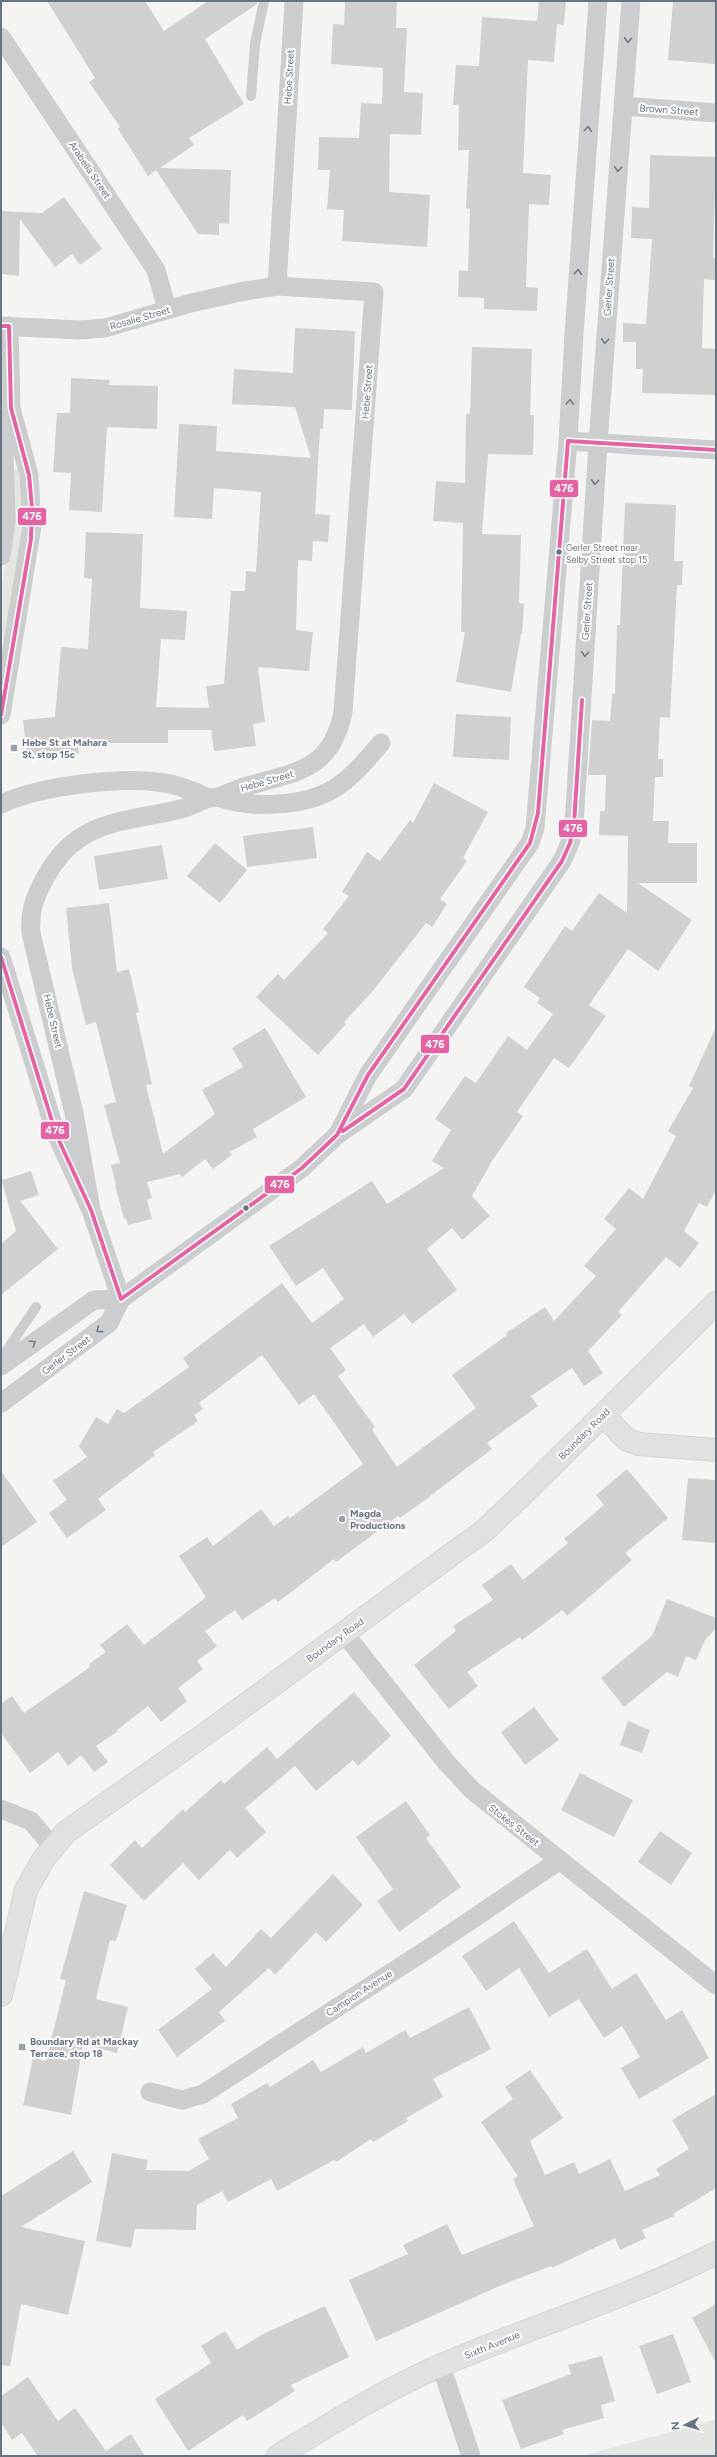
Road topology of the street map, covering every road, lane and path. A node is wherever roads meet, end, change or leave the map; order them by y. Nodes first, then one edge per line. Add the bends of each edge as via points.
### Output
1 (264, 1) edge
2 (294, 1) edge
3 (598, 1) edge
4 (631, 1) edge
5 (1, 37) edge
6 (251, 96) dead end
7 (623, 106) junction
8 (716, 113) edge
9 (277, 286) junction
10 (167, 309) junction
11 (5, 326) edge
12 (11, 408) junction
13 (568, 441) junction
14 (598, 443) junction
15 (716, 450) edge
16 (1, 556) edge
17 (5, 669) edge
18 (1, 716) edge
19 (381, 743) dead end
20 (213, 797) junction
21 (1, 804) edge
22 (1, 957) edge
23 (337, 1135) junction
24 (91, 1210) junction
25 (121, 1299) junction
26 (716, 1303) edge
27 (36, 1306) dead end
28 (1, 1358) edge
29 (1, 1366) edge
30 (1, 1403) edge
31 (603, 1415) junction
32 (716, 1450) edge
33 (344, 1633) junction
34 (1, 1809) edge
35 (52, 1846) junction
36 (560, 1860) junction
37 (716, 1985) edge
38 (1, 1995) edge
39 (150, 2092) dead end
40 (716, 2253) edge
41 (441, 2366) junction
42 (278, 2456) edge
43 (471, 2456) edge

1 - 6 lane via 254,44
2 - 9 street, Hebe Street
13 -> 3 street, Gerler Street
4 -> 7 street, Gerler Street
5 - 10 street, Arabella Street via 156,270
7 - 8 street, Brown Street
7 -> 14 street, Gerler Street
9 - 10 street, Rosalie Street
9 - 20 street, Hebe Street via 374,292 344,703 336,738 315,763 294,774
10 - 11 street, Rosalie Street via 105,328
11 - 12 street
12 - 16 street via 4,451 6,521
12 - 17 street via 26,463 32,516 31,539
13 - 14 street
13 - 23 street, Gerler Street via 535,828 530,843 368,1075
14 - 15 street
14 -> 23 street, Gerler Street via 574,824 570,843 562,861 404,1089
17 - 18 street
19 - 20 street, Hebe Street via 342,783 313,798 255,805
20 - 21 street, Hebe Street via 159,782 126,781 50,790
20 - 24 street, Hebe Street via 182,809 118,821 84,835 70,845 54,863 31,911 32,941 74,1113
22 - 24 street, Hebe Street via 56,1134
23 - 25 street, Gerler Street via 302,1168
24 - 25 street, Hebe Street
29 -> 25 street via 94,1300
25 -> 30 street, Gerler Street via 109,1323
26 - 31 main road, Boundary Road
27 - 28 lane
31 - 32 main road via 627,1440 639,1444
31 - 33 main road, Boundary Road via 484,1530
33 - 35 main road, Boundary Road via 83,1819
33 - 36 street, Stokes Street via 462,1780 487,1803
34 - 35 street via 31,1821
35 - 38 main road, Boundary Road via 26,1890
36 - 37 street, Stokes Street
36 - 39 street, Campion Avenue via 431,1947 203,2094 182,2100
40 - 41 main road, Sixth Avenue via 652,2282
41 - 42 main road, Sixth Avenue via 384,2392
41 - 43 street

